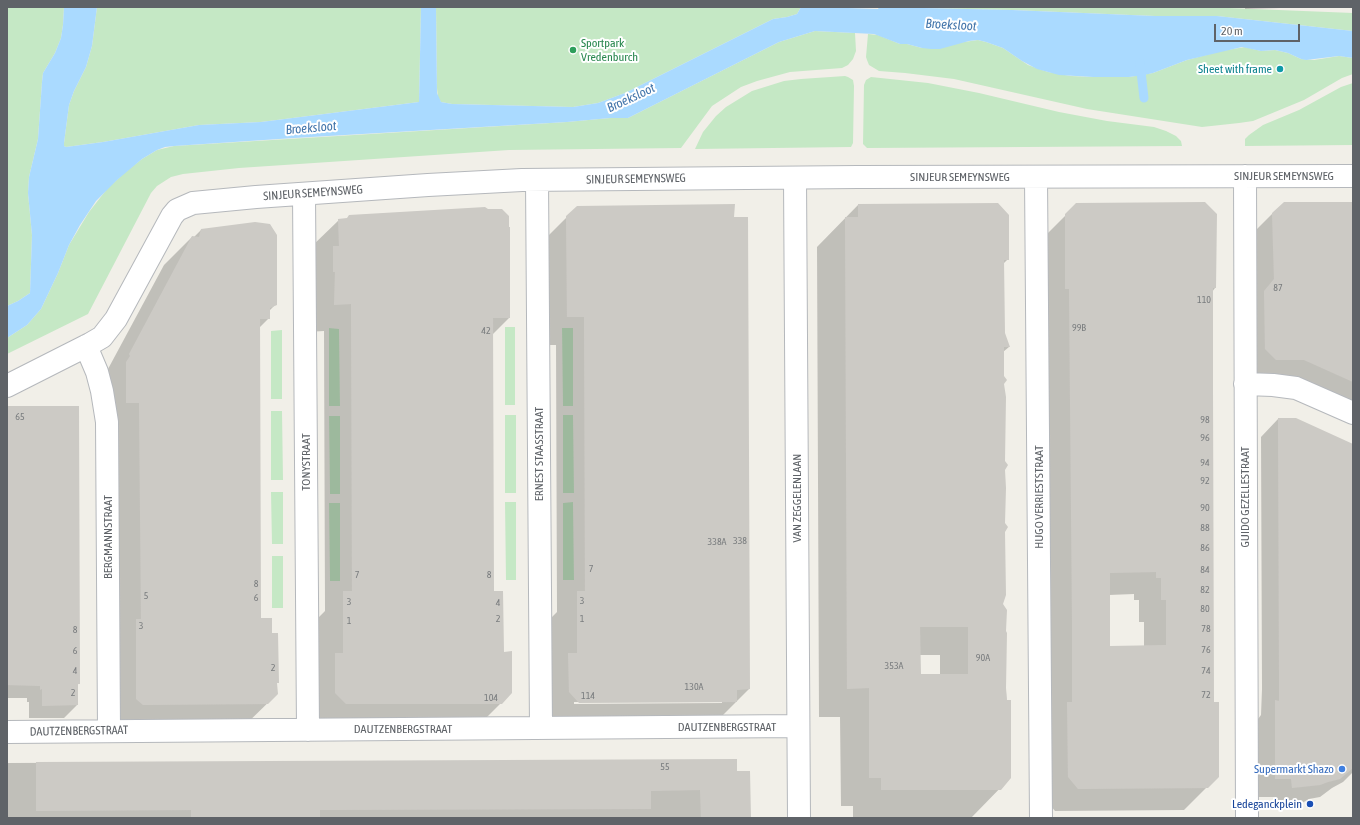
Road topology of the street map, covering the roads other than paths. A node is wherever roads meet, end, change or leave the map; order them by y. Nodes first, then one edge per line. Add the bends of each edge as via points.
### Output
1 (1245, 176) junction
2 (1353, 176) edge
3 (1036, 177) junction
4 (795, 178) junction
5 (537, 180) junction
6 (304, 194) junction
7 (86, 346) junction
8 (1245, 384) junction
9 (7, 386) edge
10 (1353, 413) edge
11 (798, 726) junction
12 (541, 728) junction
13 (308, 730) junction
14 (109, 731) junction
15 (7, 732) edge
16 (799, 818) edge
17 (1041, 818) edge
18 (1247, 818) edge

1 - 2 street, SINJEUR SEMEYNSWEG
1 - 3 street, SINJEUR SEMEYNSWEG
1 - 8 street, GUIDO GEZELLESTRAAT
3 - 4 street, SINJEUR SEMEYNSWEG
3 - 17 street, HUGO VERRIESTSTRAAT
4 - 5 street, SINJEUR SEMEYNSWEG
4 - 11 street, VAN ZEGGELENLAAN
5 - 6 street, SINJEUR SEMEYNSWEG
5 - 12 street, ERNEST STAASSTRAAT
6 - 7 street, SINJEUR SEMEYNSWEG via 193,203 178,210 167,223 113,324 102,336
6 - 13 street, TONYSTRAAT
7 - 9 street, SINJEUR SEMEYNSWEG
7 - 14 street, BERGMANNSTRAAT via 97,372 107,422
8 - 10 street via 1296,388
8 - 18 street, GUIDO GEZELLESTRAAT
11 - 12 street, DAUTZENBERGSTRAAT
11 - 16 street, VAN ZEGGELENLAAN
12 - 13 street, DAUTZENBERGSTRAAT
13 - 14 street, DAUTZENBERGSTRAAT
14 - 15 street, DAUTZENBERGSTRAAT

